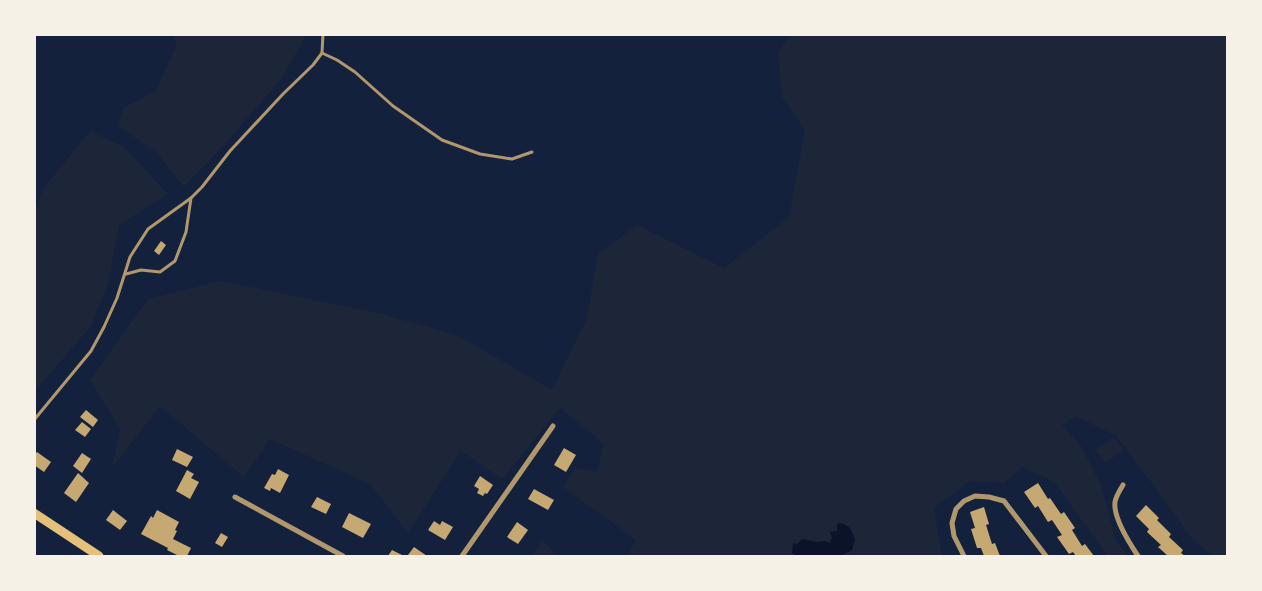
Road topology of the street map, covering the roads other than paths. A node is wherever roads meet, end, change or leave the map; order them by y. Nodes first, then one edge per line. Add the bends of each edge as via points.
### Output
1 (323, 34) edge
2 (322, 52) junction
3 (532, 152) dead end
4 (191, 198) junction
5 (125, 274) junction
6 (34, 420) edge
7 (553, 426) dead end
8 (1123, 485) dead end
9 (235, 497) dead end
10 (34, 513) edge
11 (98, 556) edge
12 (343, 556) edge
13 (462, 556) edge
14 (964, 556) edge
15 (1046, 556) edge
16 (1138, 556) edge

1 - 2 lane
2 - 3 lane via 355,72 393,106 442,140 480,154 512,159
2 - 4 lane
4 - 5 lane via 148,229 130,257
4 - 5 lane via 186,232 175,261 160,272 141,270
5 - 6 lane via 91,351
7 - 13 street
8 - 16 street via 1114,504 1116,514
9 - 12 street
10 - 11 main road
14 - 15 street via 952,523 956,509 975,496 1004,501

